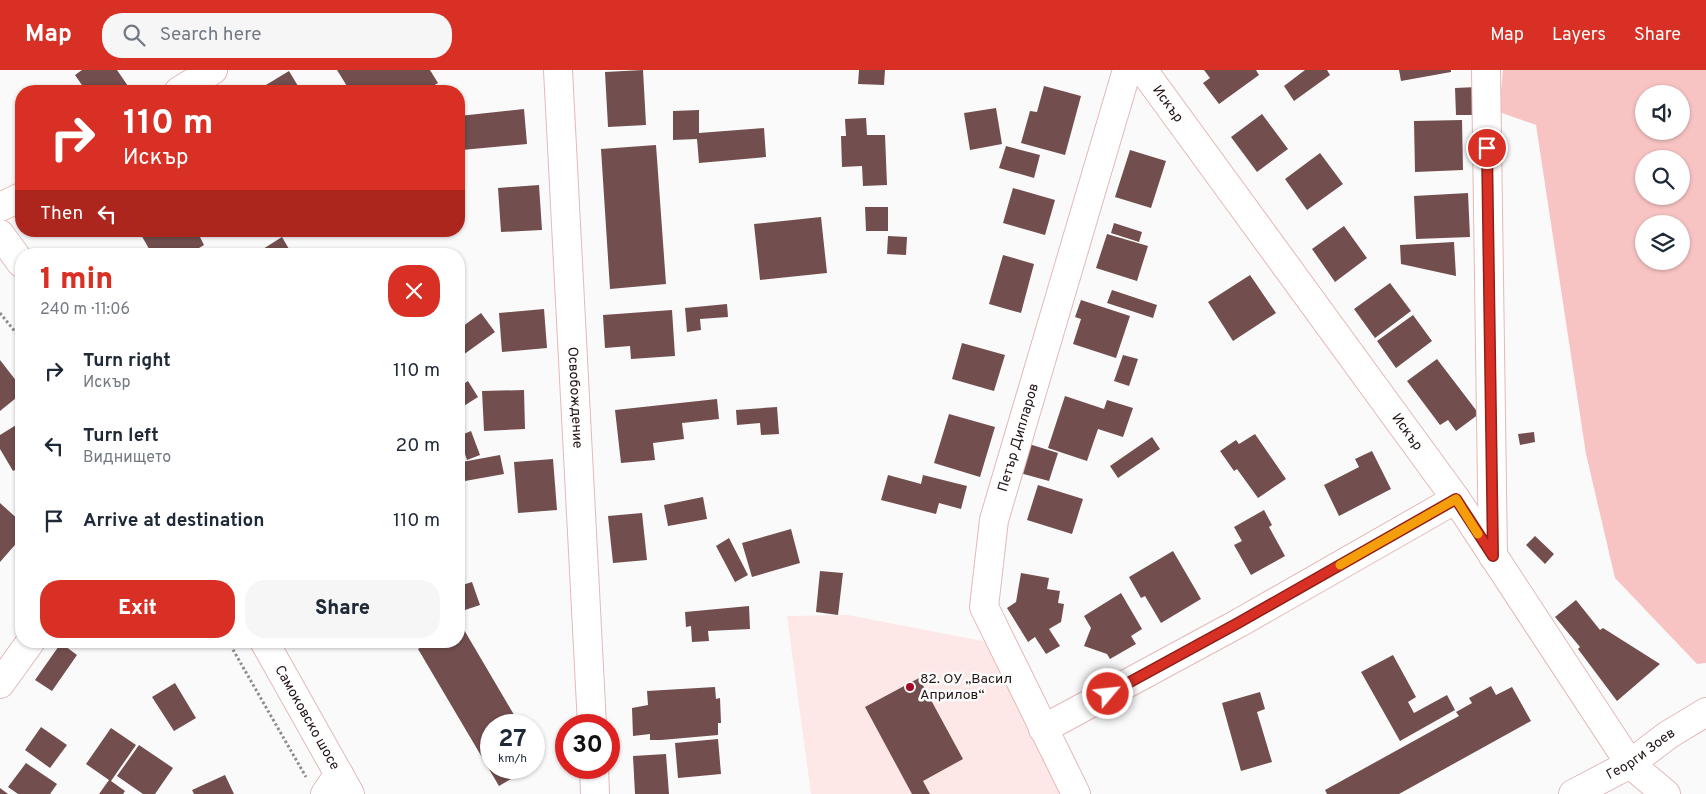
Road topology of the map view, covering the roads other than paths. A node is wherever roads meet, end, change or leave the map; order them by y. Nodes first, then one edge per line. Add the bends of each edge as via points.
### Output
1 (214, 70) edge
2 (558, 70) edge
3 (1127, 70) edge
4 (1142, 70) edge
5 (1486, 70) edge
6 (189, 85) edge
7 (15, 200) edge
8 (0, 207) edge
9 (0, 234) edge
10 (15, 255) edge
11 (1456, 499) junction
12 (1493, 556) junction
13 (26, 648) edge
14 (267, 648) edge
15 (0, 684) edge
16 (1706, 712) edge
17 (591, 714) edge
18 (1043, 729) junction
19 (1630, 764) junction
20 (594, 779) edge
21 (331, 787) edge
22 (595, 794) edge
23 (1076, 794) edge
24 (1573, 794) edge
25 (1666, 794) edge

1 - 6 street
2 - 17 street, Освобождение
3 - 18 street, Петър Дипларов via 994,520 984,606
4 - 11 street, Искър
5 - 12 street
7 - 8 street
9 - 10 street
11 - 12 street, Искър
11 - 18 street
12 - 19 street, Искър
13 - 15 street
14 - 21 street, Самоковско шосе
16 - 19 street, Георги Зоев via 1668,734
18 - 23 street, Петър Дипларов
19 - 24 street, Георги Зоев
19 - 25 street, Искър
20 - 22 street

